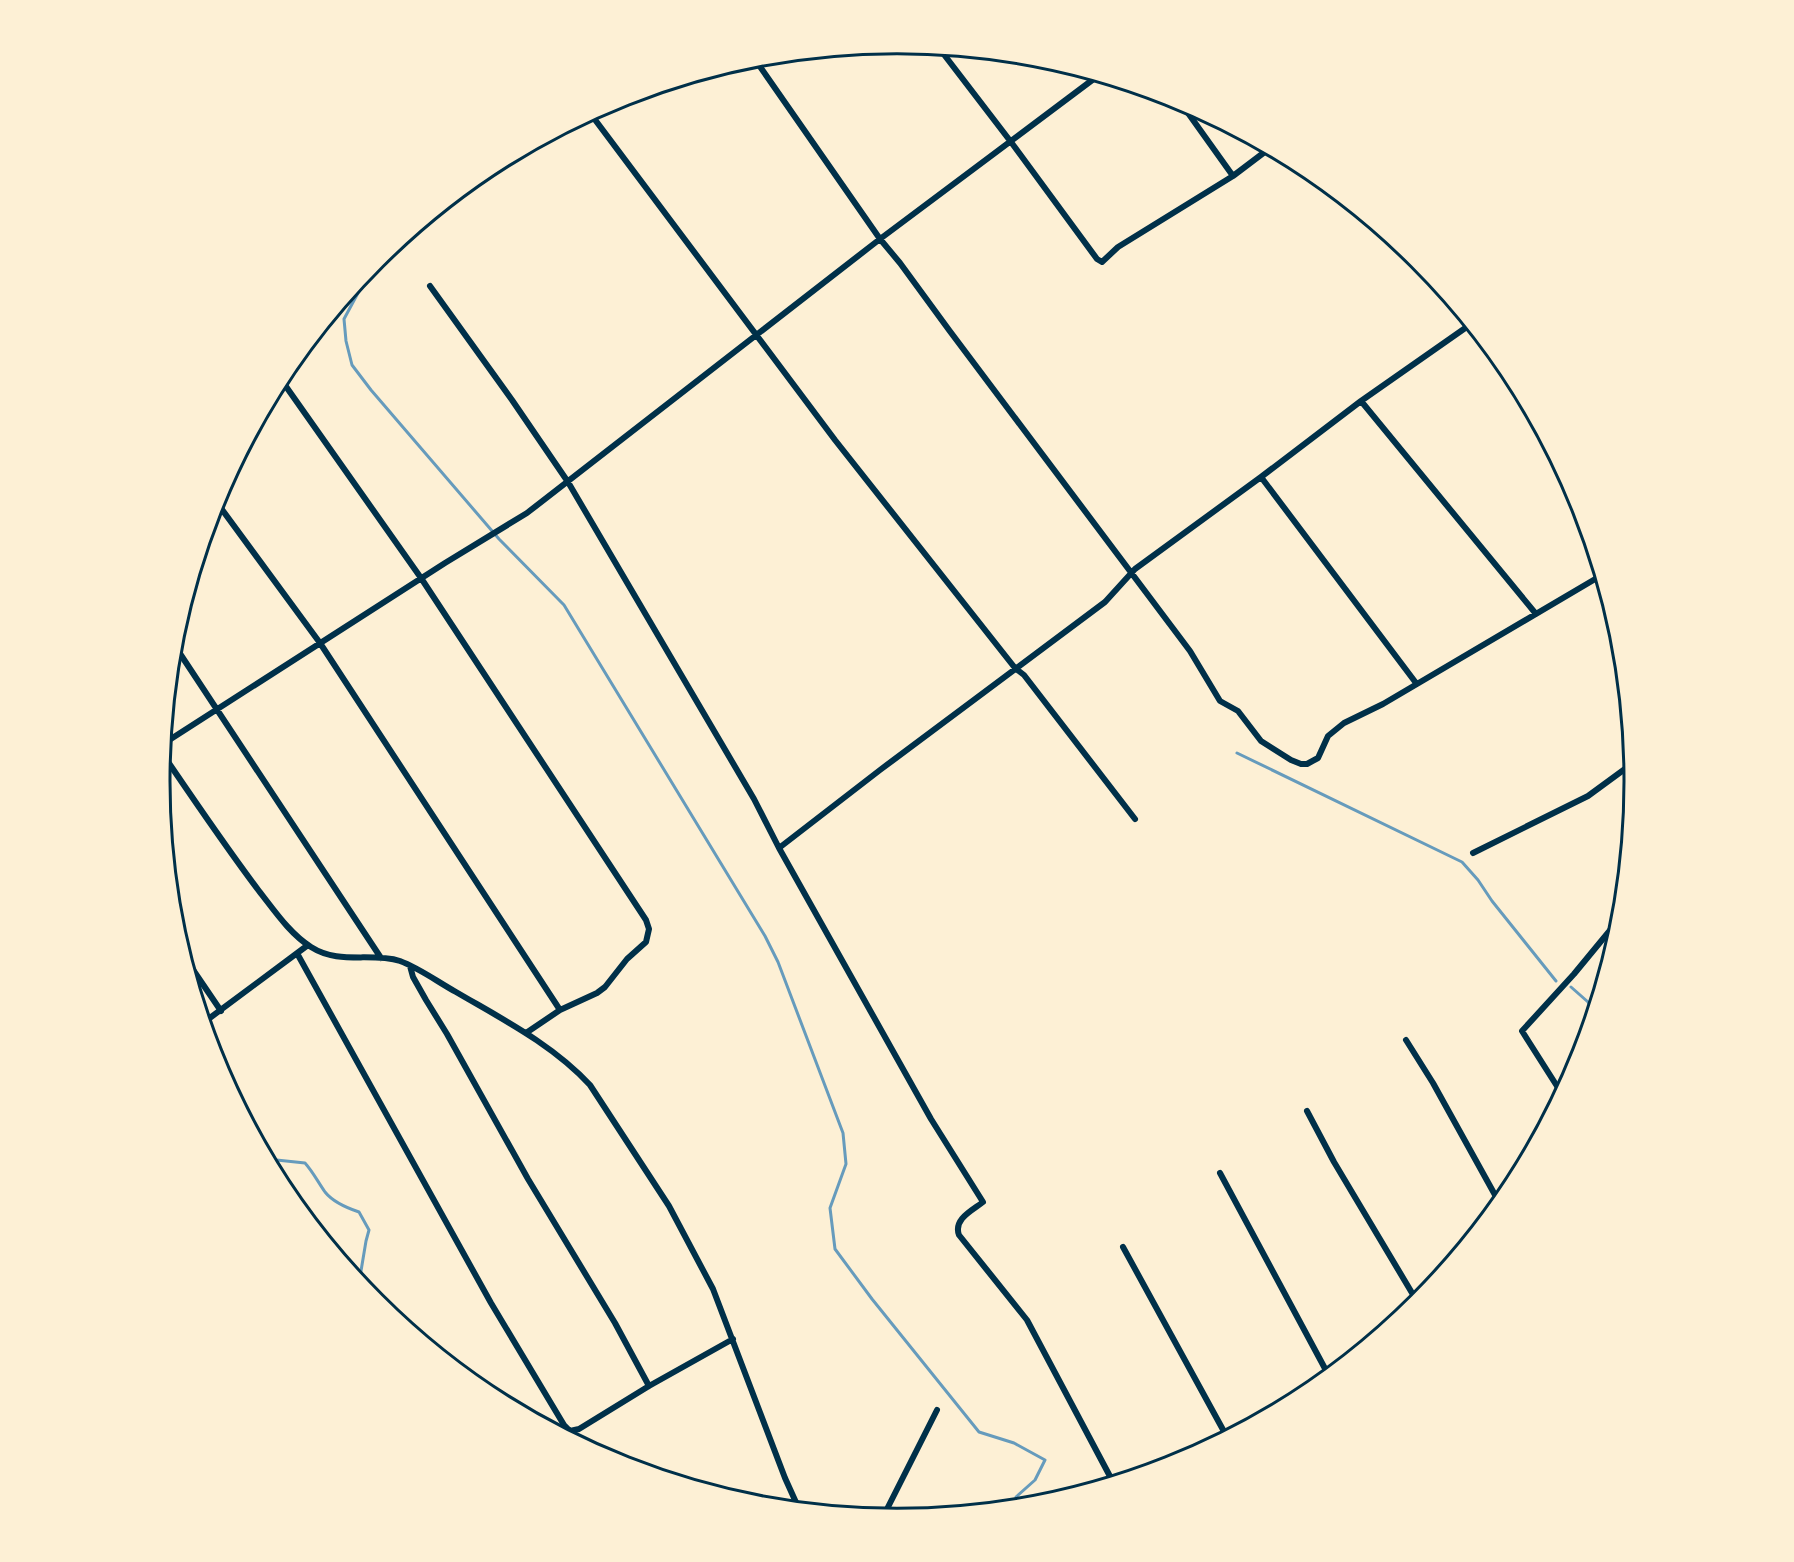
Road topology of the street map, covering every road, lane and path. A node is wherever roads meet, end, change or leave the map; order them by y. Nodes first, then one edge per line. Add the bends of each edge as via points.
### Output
1 (945, 56) edge
2 (760, 67) edge
3 (1091, 81) edge
4 (1191, 116) edge
5 (595, 120) edge
6 (1011, 142) junction
7 (1264, 153) edge
8 (1233, 176) junction
9 (880, 239) junction
10 (430, 286) dead end
11 (1466, 328) edge
12 (756, 334) junction
13 (286, 387) edge
14 (1361, 401) junction
15 (1261, 477) junction
16 (568, 482) junction
17 (222, 510) edge
18 (1131, 573) junction
19 (422, 578) junction
20 (1595, 579) edge
21 (1536, 614) junction
22 (320, 643) junction
23 (181, 655) edge
24 (1015, 668) junction
25 (1416, 683) junction
26 (217, 709) junction
27 (172, 738) edge
28 (171, 766) edge
29 (1624, 770) edge
30 (1135, 819) dead end
31 (779, 848) junction
32 (1473, 853) dead end
33 (1608, 933) edge
34 (308, 945) junction
35 (298, 954) junction
36 (381, 958) junction
37 (410, 965) junction
38 (197, 976) edge
39 (560, 1010) junction
40 (221, 1011) junction
41 (210, 1018) edge
42 (526, 1033) junction
43 (1406, 1040) dead end
44 (1557, 1086) edge
45 (1307, 1111) dead end
46 (1220, 1173) dead end
47 (1495, 1194) edge
48 (1123, 1247) dead end
49 (1412, 1294) edge
50 (733, 1340) junction
51 (1325, 1368) edge
52 (649, 1386) junction
53 (936, 1410) dead end
54 (569, 1430) edge
55 (571, 1431) edge
56 (1223, 1431) edge
57 (1110, 1476) edge
58 (795, 1501) edge
59 (887, 1508) edge

1 - 6 street
2 - 9 street
3 - 6 street
4 - 8 street
5 - 12 street
6 - 8 street via 1102,262 1118,247
6 - 9 street
7 - 8 street
9 - 12 street
9 - 18 street
10 - 16 street
11 - 14 street
12 - 16 street
12 - 24 street
13 - 19 street
14 - 15 street
14 - 21 street
15 - 18 street
15 - 25 street
16 - 19 street
16 - 31 street
17 - 22 street
18 - 24 street via 1105,602
18 - 25 street via 1190,651 1220,701 1238,711 1261,741 1296,762 1309,763 1318,758 1334,730
19 - 22 street
19 - 39 street via 649,929 646,942 605,987
20 - 21 street
21 - 25 street
22 - 26 street
22 - 39 street
23 - 26 street
24 - 30 street
24 - 31 street
26 - 27 street
26 - 36 street
28 - 34 street via 231,854 278,915
29 - 32 street via 1588,796
31 - 57 street via 927,1112 983,1202 958,1223 959,1235 1027,1320
33 - 44 street via 1522,1031
34 - 35 street
34 - 36 street via 328,955
35 - 40 street
35 - 54 street via 497,1312
36 - 37 street
37 - 42 street
37 - 52 street via 413,977
38 - 40 street
39 - 42 street
40 - 41 street
42 - 50 street via 574,1068 595,1091 694,1251
43 - 47 street
45 - 49 street
46 - 51 street
48 - 56 street
50 - 52 street
50 - 58 street
52 - 55 street
53 - 59 street

